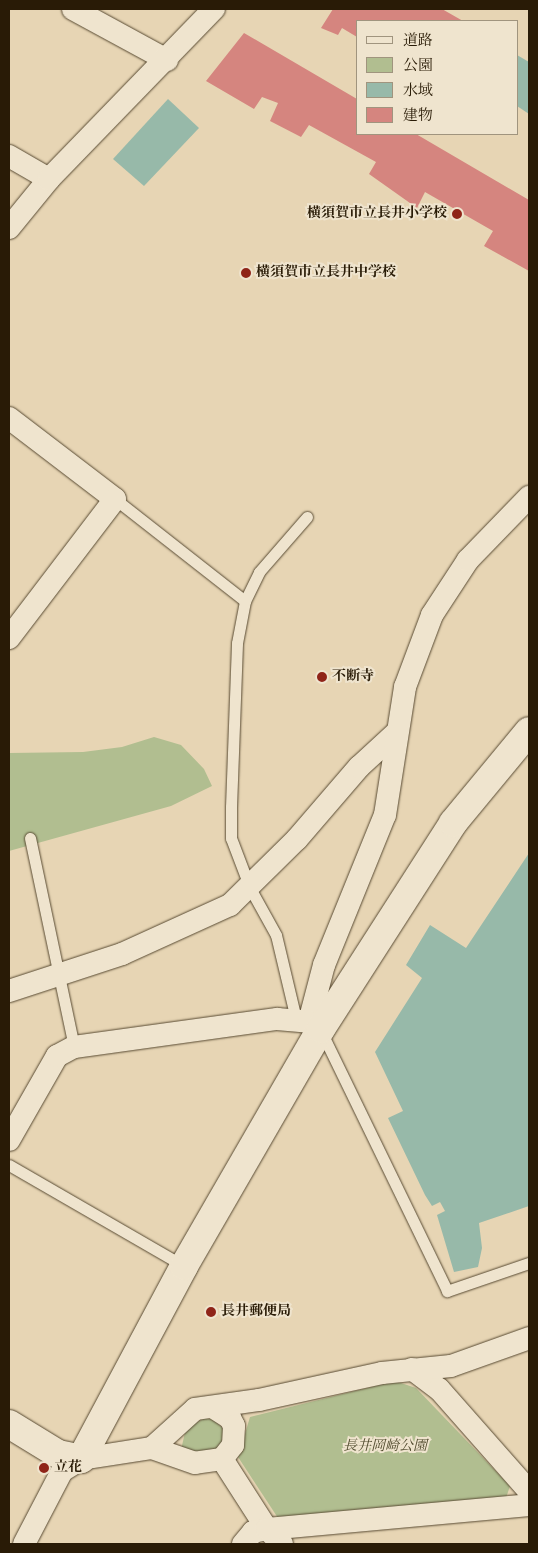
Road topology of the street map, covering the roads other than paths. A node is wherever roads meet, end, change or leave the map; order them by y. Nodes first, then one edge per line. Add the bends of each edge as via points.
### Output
1 (73, 9) edge
2 (214, 9) edge
3 (167, 60) junction
4 (9, 156) edge
5 (49, 179) junction
6 (9, 228) edge
7 (9, 418) edge
8 (529, 497) edge
9 (115, 499) junction
10 (307, 517) dead end
11 (246, 601) junction
12 (9, 638) edge
13 (397, 732) junction
14 (529, 732) edge
15 (30, 838) dead end
16 (250, 888) junction
17 (60, 972) junction
18 (9, 991) edge
19 (308, 1024) junction
20 (74, 1047) junction
21 (9, 1140) edge
22 (9, 1165) edge
23 (529, 1263) edge
24 (184, 1266) junction
25 (529, 1338) edge
26 (412, 1369) junction
27 (259, 1400) junction
28 (214, 1408) junction
29 (9, 1424) edge
30 (235, 1431) junction
31 (152, 1448) junction
32 (222, 1459) junction
33 (81, 1460) junction
34 (529, 1491) edge
35 (529, 1505) edge
36 (274, 1537) edge
37 (24, 1544) edge
38 (243, 1544) edge

1 - 3 street
2 - 3 street
3 - 5 street
4 - 5 street
5 - 6 street
7 - 9 street
8 - 13 street via 468,560 432,616 405,687
9 - 11 lane
9 - 12 street
10 - 11 lane via 259,572
11 - 16 lane via 237,643 231,838
13 - 16 street via 359,767
13 - 19 street via 385,815 319,978
14 - 19 street via 453,823
15 - 17 lane
16 - 17 street via 230,904 189,925 122,954
16 - 19 lane via 276,935
17 - 18 street
17 - 20 lane
19 - 20 street
19 - 23 lane via 447,1291
19 - 24 street
20 - 21 street via 57,1056
22 - 24 lane
24 - 33 street
25 - 26 street via 451,1366
26 - 27 street
26 - 34 street via 439,1389
27 - 28 street
27 - 30 street
28 - 30 street via 230,1418
28 - 31 street via 195,1409
29 - 33 street via 58,1454
30 - 32 street via 233,1445
31 - 32 street via 195,1463
31 - 33 street
32 - 36 street
33 - 37 street via 62,1471
35 - 36 street
36 - 38 street via 253,1532

